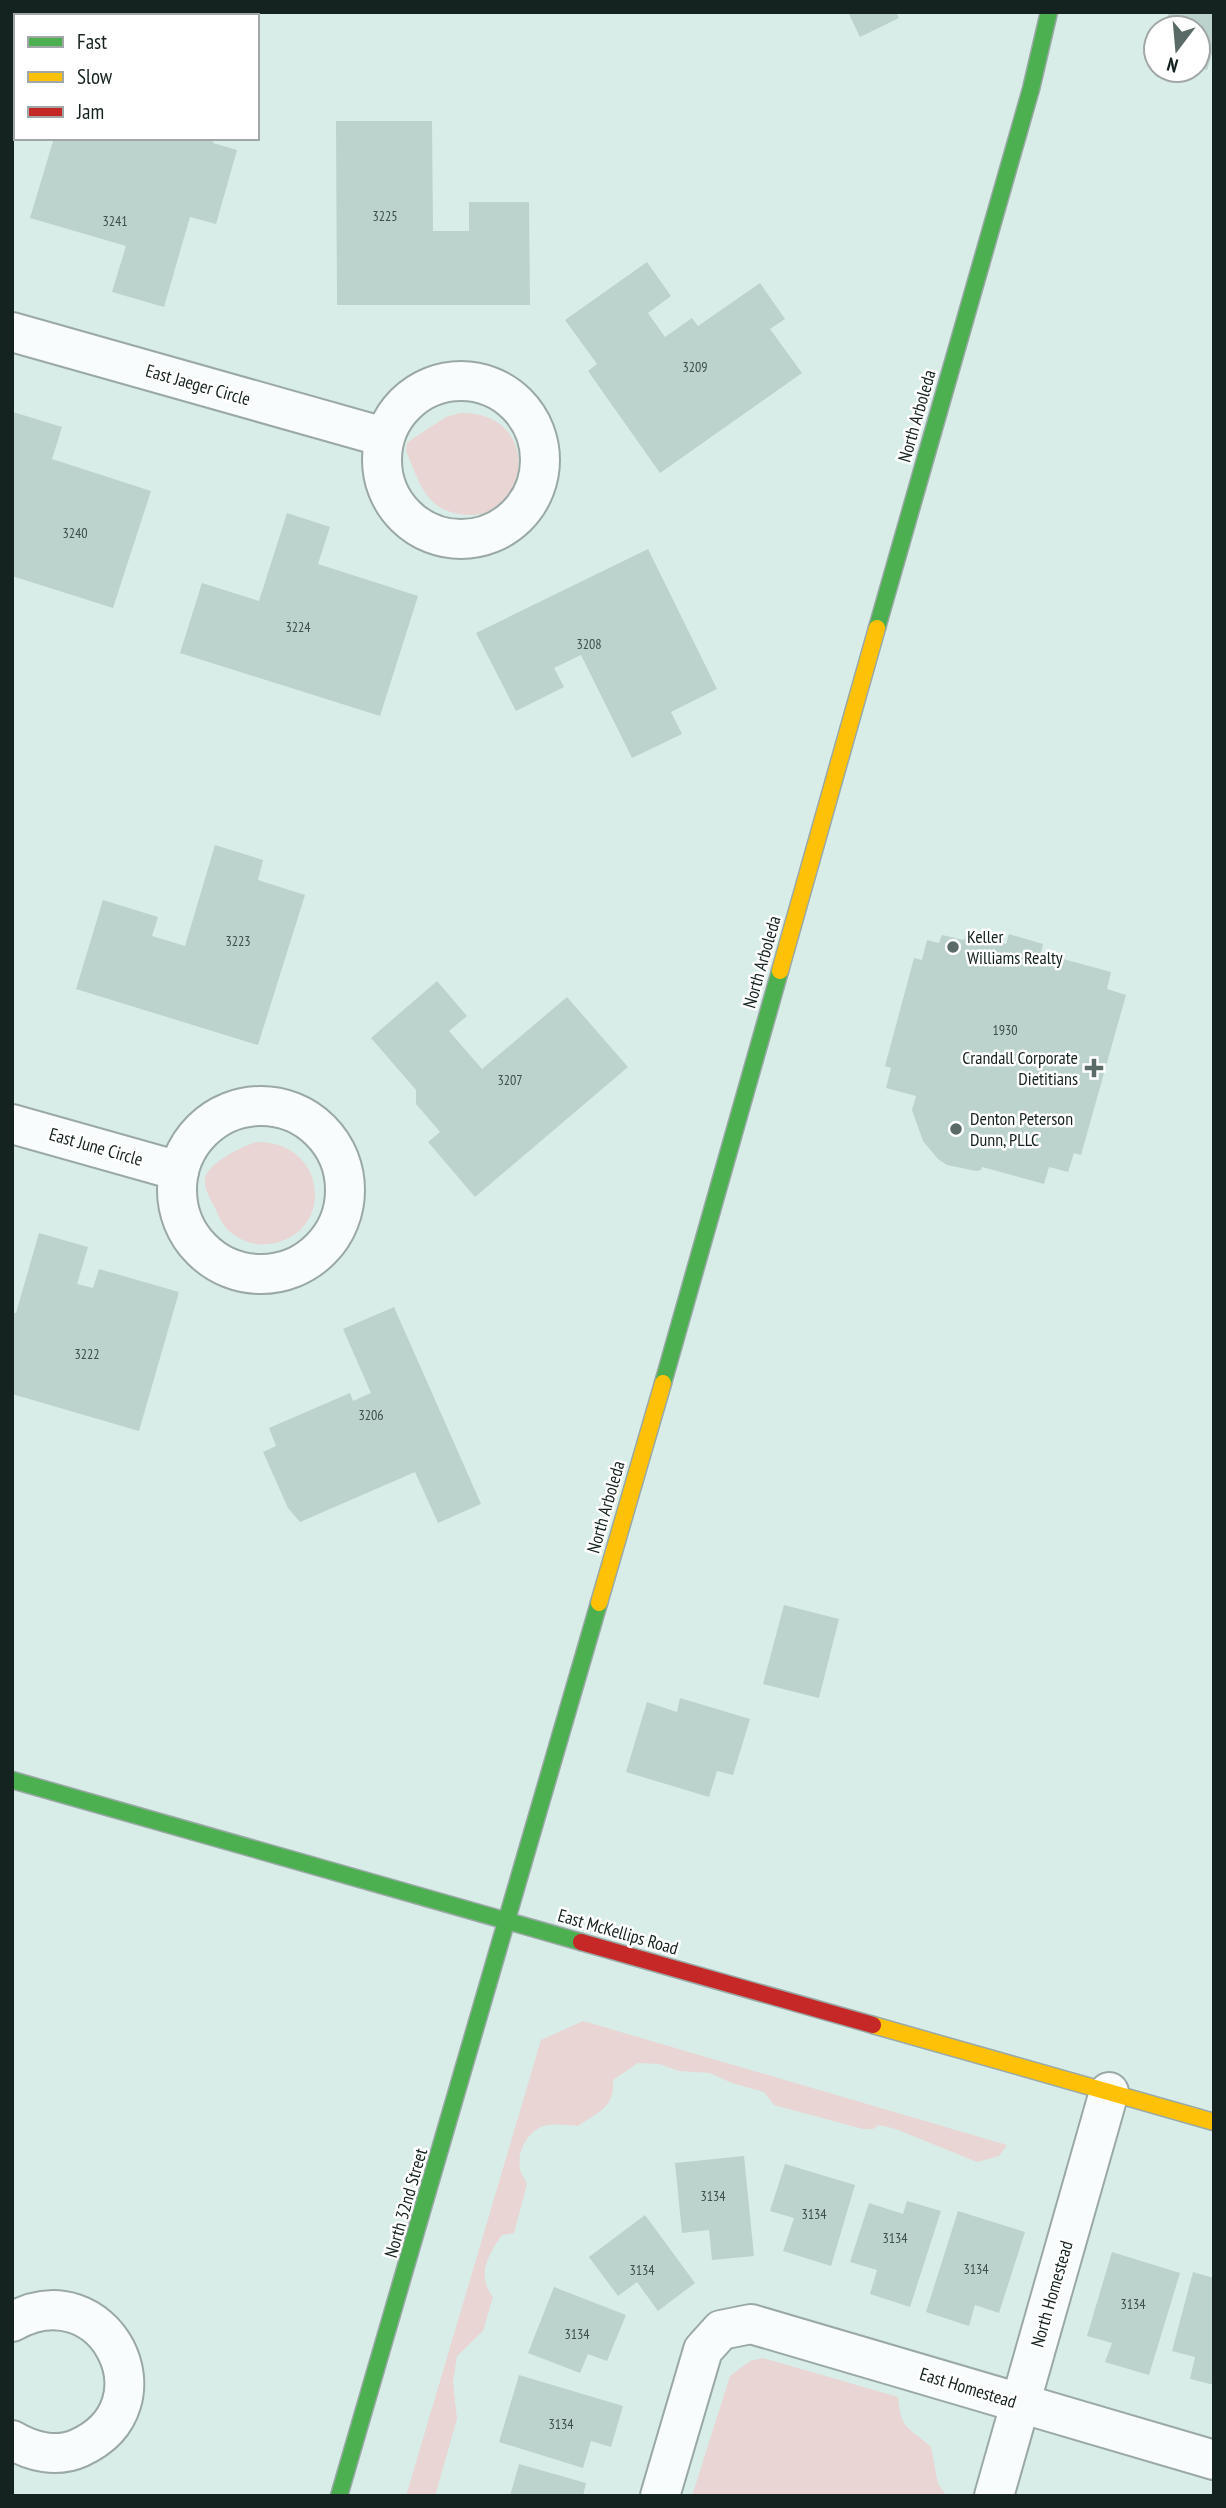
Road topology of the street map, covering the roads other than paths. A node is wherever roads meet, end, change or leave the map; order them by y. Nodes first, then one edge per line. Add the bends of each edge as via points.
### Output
1 (1049, 12) edge
2 (12, 332) edge
3 (384, 437) junction
4 (12, 1124) edge
5 (179, 1171) junction
6 (12, 1780) edge
7 (507, 1920) junction
8 (1109, 2092) junction
9 (1214, 2122) edge
10 (12, 2322) edge
11 (1020, 2404) junction
12 (12, 2440) edge
13 (1214, 2460) edge
14 (339, 2496) edge
15 (660, 2496) edge
16 (994, 2496) edge

1 - 7 street, North Arboleda via 734,1135
2 - 3 street, East Jaeger Circle
3 - 3 street via 381,463 386,489 401,513 423,530 449,539 477,538 502,528 523,511 536,488 541,463 538,438 527,415 510,396 488,384 462,380 425,389 396,412
4 - 5 street, East June Circle
5 - 5 street via 177,1204 186,1228 211,1257 245,1273 271,1273 296,1266 317,1252 334,1232 343,1208 345,1181 323,1133 301,1116 275,1107 248,1107 223,1115 201,1130 185,1152
6 - 7 street, East McKellips Road
7 - 8 street, East McKellips Road
7 - 14 street, North 32nd Street
8 - 9 street, East McKellips Road
8 - 11 street, North Homestead
10 - 12 street via 50,2309 75,2313 96,2324 122,2361 125,2384 109,2427 92,2442 71,2451 47,2453
11 - 13 street, East Homestead
11 - 15 street, East Homestead via 751,2324 721,2330 703,2350
11 - 16 street, North Homestead

